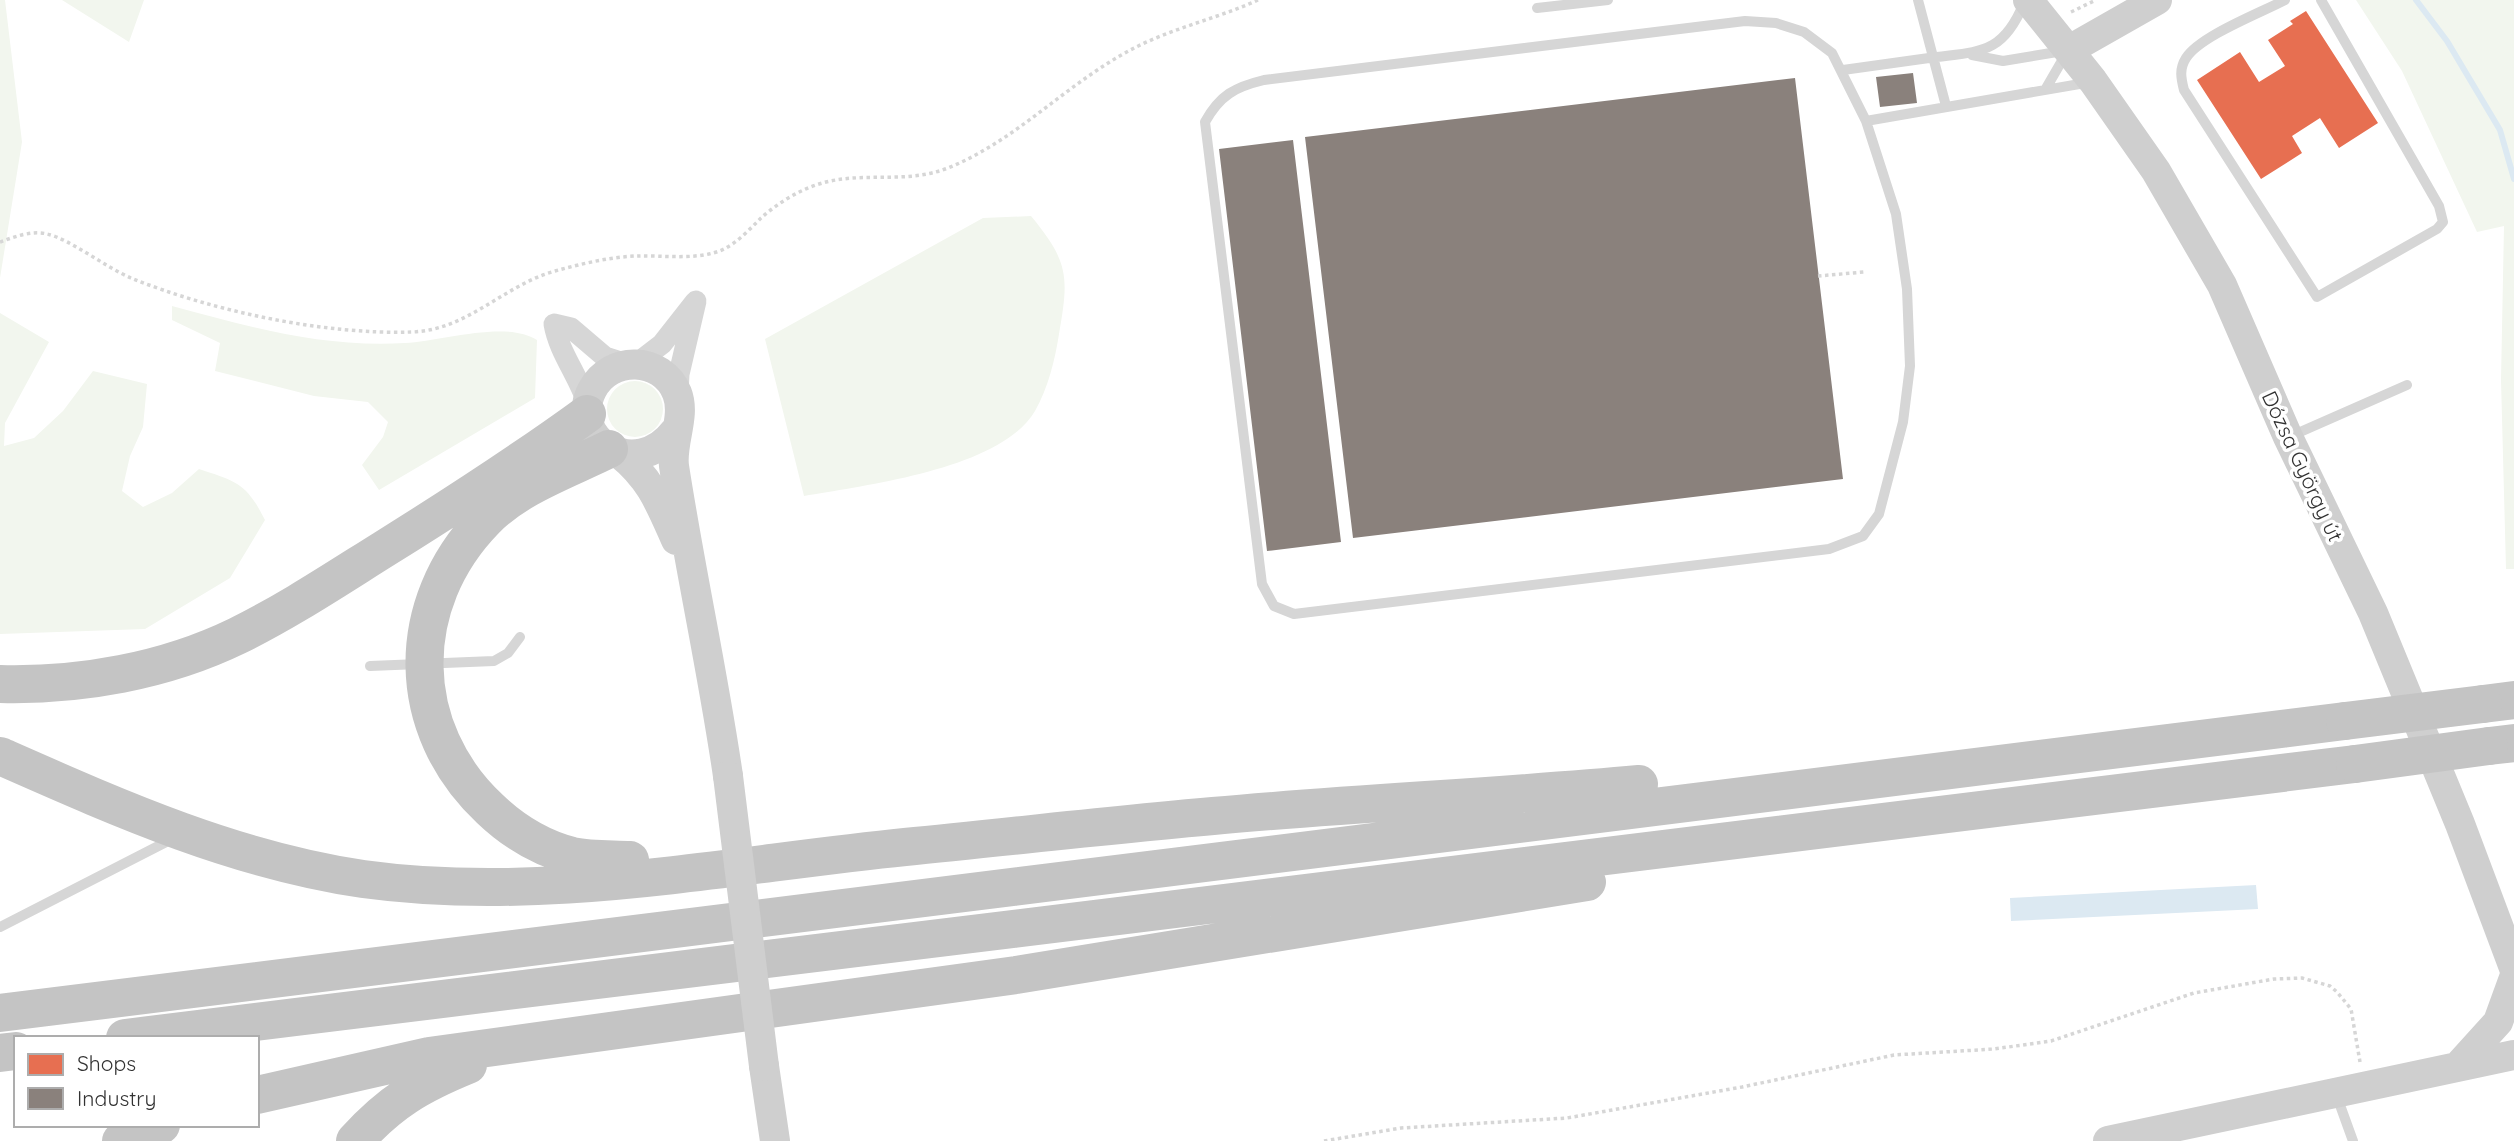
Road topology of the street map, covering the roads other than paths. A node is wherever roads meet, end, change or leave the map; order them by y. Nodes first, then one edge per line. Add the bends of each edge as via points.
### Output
1 (1608, 0) edge
2 (1918, 0) edge
3 (2026, 0) edge
4 (2157, 0) edge
5 (2285, 0) edge
6 (2321, 0) edge
7 (1537, 8) dead end
8 (2069, 50) junction
9 (1970, 55) junction
10 (1935, 57) junction
11 (1843, 70) junction
12 (2093, 81) junction
13 (2045, 90) junction
14 (1946, 106) junction
15 (1866, 121) junction
16 (632, 364) junction
17 (2407, 385) dead end
18 (678, 395) junction
19 (587, 409) junction
20 (675, 431) junction
21 (2288, 437) junction
22 (615, 451) junction
23 (697, 592) junction
24 (520, 637) dead end
25 (370, 666) dead end
26 (424, 666) junction
27 (0, 684) edge
28 (2499, 702) edge
29 (2501, 745) edge
30 (0, 756) edge
31 (1934, 772) junction
32 (1887, 819) junction
33 (182, 833) junction
34 (811, 856) junction
35 (0, 927) edge
36 (2514, 968) edge
37 (2514, 978) edge
38 (0, 1013) edge
39 (141, 1036) edge
40 (520, 1044) junction
41 (2514, 1055) edge
42 (2459, 1065) junction
43 (2514, 1077) edge
44 (2349, 1088) junction
45 (259, 1095) edge
46 (156, 1127) edge
47 (121, 1141) edge
48 (355, 1141) edge
49 (775, 1141) edge
50 (2108, 1141) edge
51 (2353, 1141) edge

1 - 7 lane
2 - 10 lane
3 - 8 street, Dózsa György út
3 - 9 lane via 2015,25 1995,44
4 - 8 street
5 - 6 lane via 2206,41 2186,57 2180,72 2184,90 2317,297 2443,222 2386,109
8 - 9 lane via 2003,61
8 - 12 street, Dózsa György út
8 - 13 lane
9 - 10 lane
10 - 11 lane
10 - 14 lane
11 - 15 lane
11 - 15 lane via 1832,53 1804,32 1776,23 1745,21 1265,80 1237,87 1216,103 1205,122 1262,584 1274,606 1294,614 1829,549 1863,536 1879,514 1903,422 1910,366 1907,289 1896,214
12 - 13 lane
12 - 21 street, Dózsa György út via 2156,171 2221,285
13 - 14 lane
14 - 15 lane
16 - 18 street via 662,373
16 - 18 street via 662,344 696,301
16 - 19 street via 605,373 591,393
16 - 19 street via 605,357 571,328 554,324 557,339 578,376
17 - 21 lane
18 - 20 street
19 - 22 street via 598,439
19 - 27 highway via 470,495 235,637 124,675
20 - 22 street via 652,452 636,456
20 - 23 street via 674,463
21 - 36 street, Dózsa György út via 2373,613
22 - 23 street via 650,483
22 - 26 highway via 510,499 486,519 454,558 433,606
23 - 49 street, bridge via 715,682
24 - 26 lane via 508,653 494,661
25 - 26 lane
26 - 34 highway via 428,710 460,778 517,831 542,844 572,856 640,861
28 - 31 highway, bridge
29 - 32 highway, bridge
30 - 33 highway
31 - 34 highway via 1717,776 1479,799 1217,816
31 - 38 highway
32 - 39 highway
32 - 40 highway via 1764,854 1016,975
33 - 34 highway via 262,859 421,885 550,886
33 - 35 lane
37 - 42 street via 2498,1022
40 - 45 highway via 429,1056
40 - 48 highway via 407,1093
41 - 42 street
42 - 43 street
42 - 44 street
44 - 50 street
44 - 51 lane
46 - 47 highway

